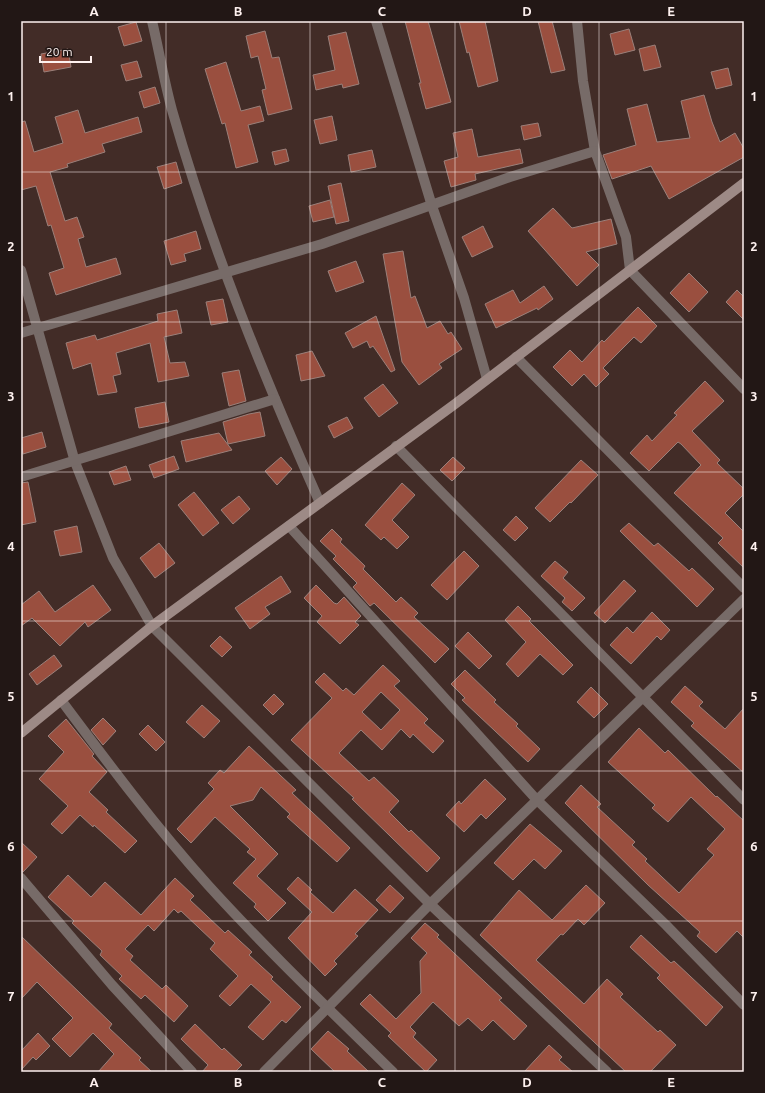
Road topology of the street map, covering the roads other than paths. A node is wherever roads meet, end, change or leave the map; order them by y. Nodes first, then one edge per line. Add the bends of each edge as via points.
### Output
1 (152, 21) edge
2 (376, 21) edge
3 (577, 21) edge
4 (596, 151) junction
5 (743, 185) edge
6 (432, 206) junction
7 (21, 270) edge
8 (630, 270) junction
9 (225, 271) junction
10 (38, 329) junction
11 (21, 333) edge
12 (516, 357) junction
13 (487, 379) junction
14 (744, 389) edge
15 (275, 399) junction
16 (396, 446) junction
17 (75, 462) junction
18 (21, 477) edge
19 (320, 503) junction
20 (288, 526) junction
21 (744, 588) edge
22 (744, 599) edge
23 (152, 626) junction
24 (643, 696) junction
25 (61, 700) junction
26 (21, 733) edge
27 (536, 799) junction
28 (744, 800) edge
29 (21, 878) edge
30 (430, 904) junction
31 (744, 1005) edge
32 (328, 1008) junction
33 (192, 1072) edge
34 (264, 1072) edge
35 (393, 1072) edge
36 (608, 1072) edge

1 - 9 street via 172,109
2 - 6 street
3 - 4 street via 583,81
4 - 6 street
4 - 8 street via 626,237
5 - 8 main road
6 - 9 street via 322,244
6 - 13 street via 464,298
7 - 10 street
8 - 12 main road
8 - 14 street
9 - 10 street
9 - 15 street
10 - 11 street
10 - 17 street
12 - 13 main road
12 - 21 street
13 - 16 main road
15 - 17 street
15 - 19 street
16 - 19 main road
16 - 24 street
17 - 18 street
17 - 23 street via 113,558
19 - 20 main road
20 - 23 main road
20 - 27 street
22 - 24 street
23 - 25 main road
23 - 30 street
24 - 27 street
24 - 28 street
25 - 26 main road
25 - 32 street via 123,782 208,884
27 - 30 street
27 - 31 street
29 - 33 street via 112,985
30 - 32 street
30 - 36 street
32 - 34 street
32 - 35 street

